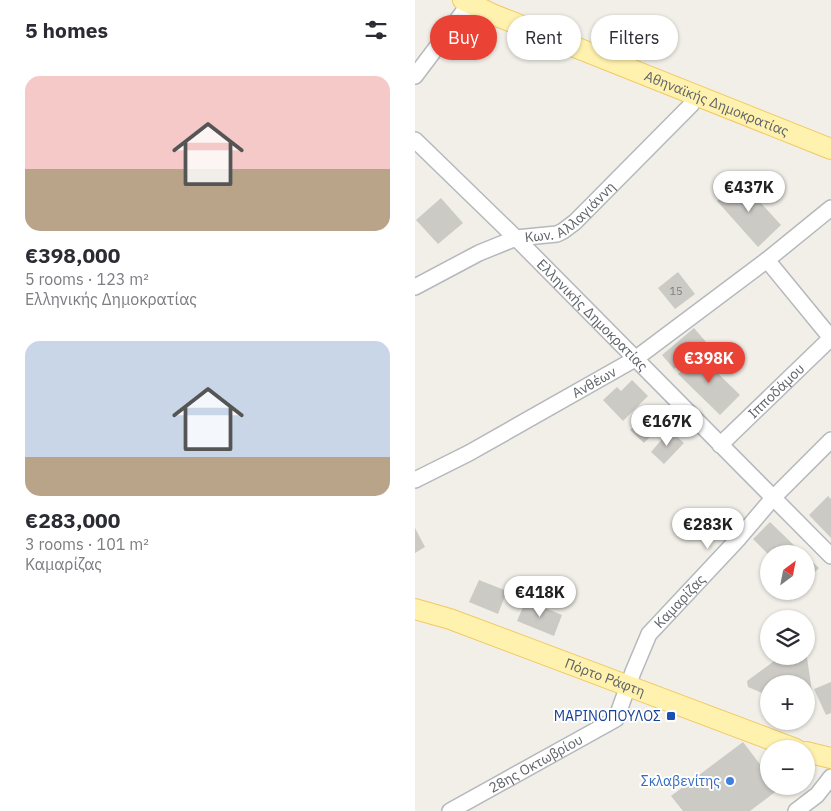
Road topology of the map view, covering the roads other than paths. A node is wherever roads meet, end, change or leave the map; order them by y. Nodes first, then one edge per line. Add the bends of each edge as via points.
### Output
1 (466, 2) edge
2 (415, 76) edge
3 (697, 96) junction
4 (415, 140) edge
5 (831, 148) edge
6 (831, 208) edge
7 (516, 238) junction
8 (767, 260) junction
9 (415, 287) edge
10 (831, 338) edge
11 (635, 358) junction
12 (831, 440) edge
13 (720, 445) junction
14 (415, 480) edge
15 (773, 498) junction
16 (831, 556) edge
17 (415, 609) edge
18 (628, 686) junction
19 (772, 740) edge
20 (815, 754) edge
21 (831, 758) edge
22 (831, 777) edge
23 (450, 811) edge
24 (796, 811) edge

1 - 2 street
1 - 3 main road, Αθηναϊκής Δημοκρατίας
3 - 5 main road, Αθηναϊκής Δημοκρατίας
3 - 7 street, Κων. Αλλαγιάννη via 569,226 557,234
4 - 7 street, Ελληνικής Δημοκρατίας
6 - 8 street, Ανθέων
7 - 9 street, Κων. Αλλαγιάννη via 479,253
7 - 11 street, Ελληνικής Δημοκρατίας
8 - 10 street
8 - 11 street, Ανθέων
10 - 13 street, Ιπποδάμου
11 - 13 street, Ελληνικής Δημοκρατίας
11 - 14 street, Ανθέων via 469,453
12 - 15 street, Καμαρίζας
13 - 15 street, Ελληνικής Δημοκρατίας
15 - 16 street, Ελληνικής Δημοκρατίας
15 - 18 street, Καμαρίζας via 649,634
17 - 18 main road, Πόρτο Ράφτη
18 - 19 main road, Πόρτο Ράφτη
18 - 23 street, 28ης Οκτωβρίου via 614,721
20 - 21 main road
22 - 24 street via 817,795

